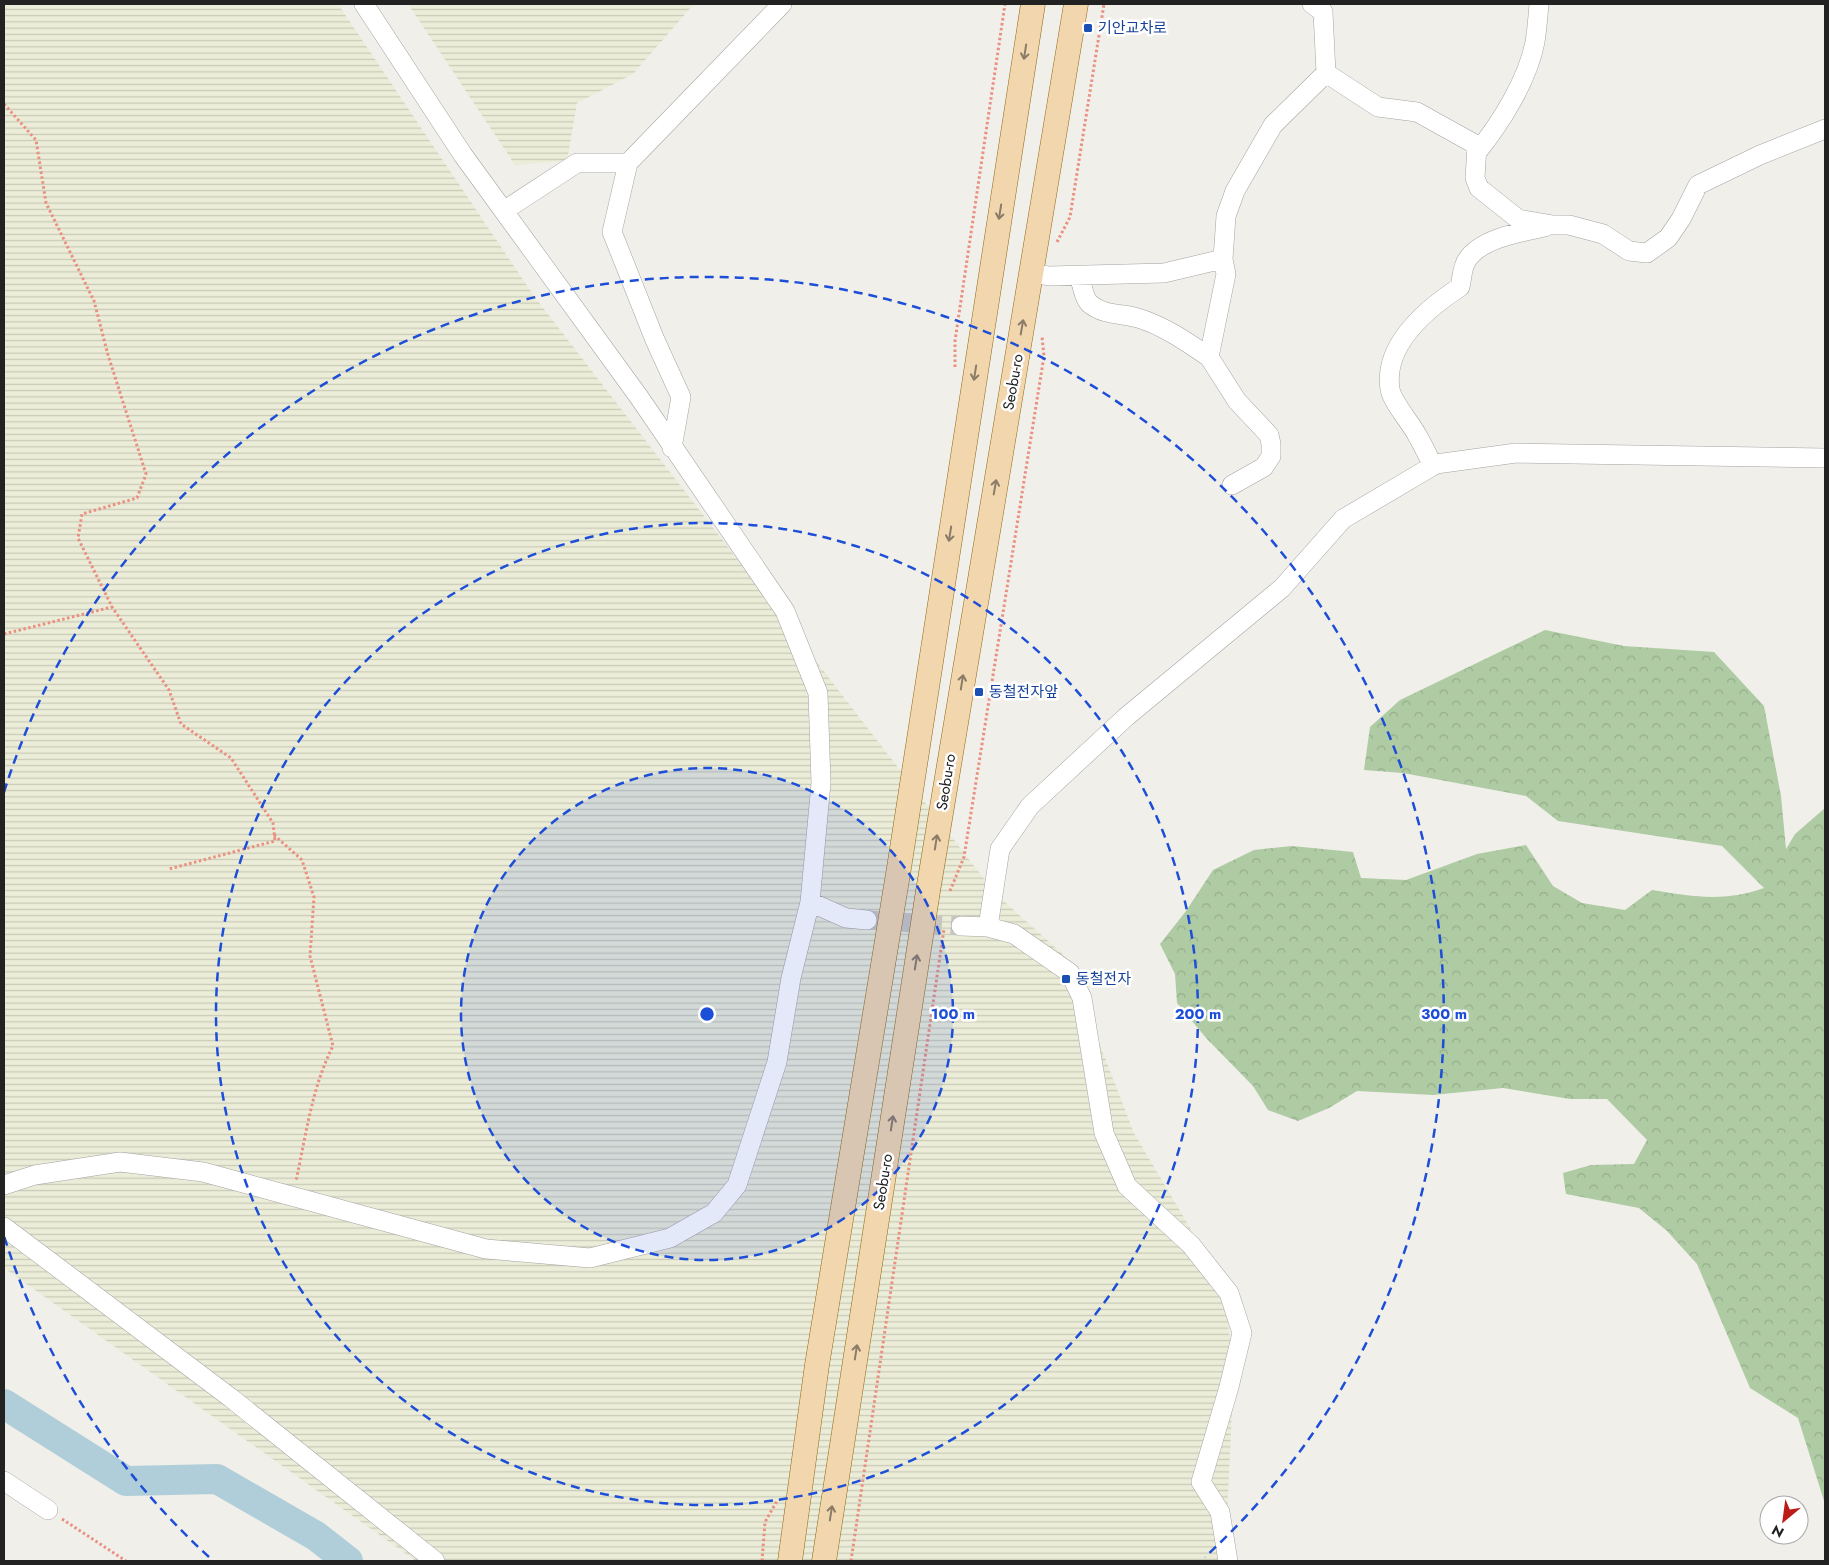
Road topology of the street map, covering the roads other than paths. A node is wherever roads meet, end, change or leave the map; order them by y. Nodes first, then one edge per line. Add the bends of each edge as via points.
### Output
1 (364, 4) edge
2 (782, 4) edge
3 (1033, 4) edge
4 (1076, 4) edge
5 (1312, 4) edge
6 (1538, 4) edge
7 (1326, 73) junction
8 (1825, 129) edge
9 (1478, 152) junction
10 (628, 163) junction
11 (505, 210) junction
12 (1553, 225) junction
13 (1223, 259) junction
14 (1032, 273) junction
15 (1079, 276) junction
16 (1209, 357) junction
17 (672, 448) junction
18 (1825, 458) edge
19 (1433, 466) junction
20 (1232, 486) dead end
21 (810, 902) junction
22 (867, 920) tunnel mouth
23 (953, 923) tunnel mouth
24 (988, 927) junction
25 (4, 1185) edge
26 (4, 1227) edge
27 (4, 1481) edge
28 (48, 1510) road end
29 (435, 1561) edge
30 (790, 1561) edge
31 (824, 1561) edge
32 (1228, 1561) edge

1 - 11 street via 463,155
2 - 10 street
3 -> 30 main road via 899,868 817,1365
4 - 14 main road, Seobu-ro
5 - 7 street via 1323,12
6 - 9 street via 1535,44 1521,80 1498,125
7 - 9 street via 1378,107 1417,112 1471,142 1477,146
7 - 13 street via 1273,125 1235,191 1226,216
8 - 12 street via 1698,185 1668,238 1647,254 1628,251 1603,234 1569,225
9 - 12 street via 1475,178 1479,188 1518,219
10 - 11 street via 577,163
10 - 17 street via 612,232 655,340 682,397
11 - 17 street
12 - 19 street via 1482,246 1466,261 1460,287 1437,302 1411,328 1396,351 1390,391
13 - 15 street via 1164,273
13 - 16 street via 1226,274
14 - 15 street
31 -> 14 main road, Seobu-ro via 928,890
15 - 16 street via 1088,303 1096,308 1138,318 1179,337
16 - 20 street via 1237,402 1269,435 1271,444 1271,456 1264,467
17 - 21 street via 785,611 818,693 821,783
18 - 19 street via 1516,453
19 - 24 street via 1342,519 1282,588 1126,717 1030,806 1000,850
21 - 22 street via 846,918
21 - 25 street via 791,978 777,1062 737,1186 714,1213 670,1238 590,1258 486,1249 203,1172 120,1162 35,1175
23 - 24 street
24 - 32 street via 1014,934 1070,973 1082,998 1104,1133 1127,1186 1191,1245 1229,1294 1242,1333 1201,1482 1220,1512
26 - 29 street via 231,1398
27 - 28 street

